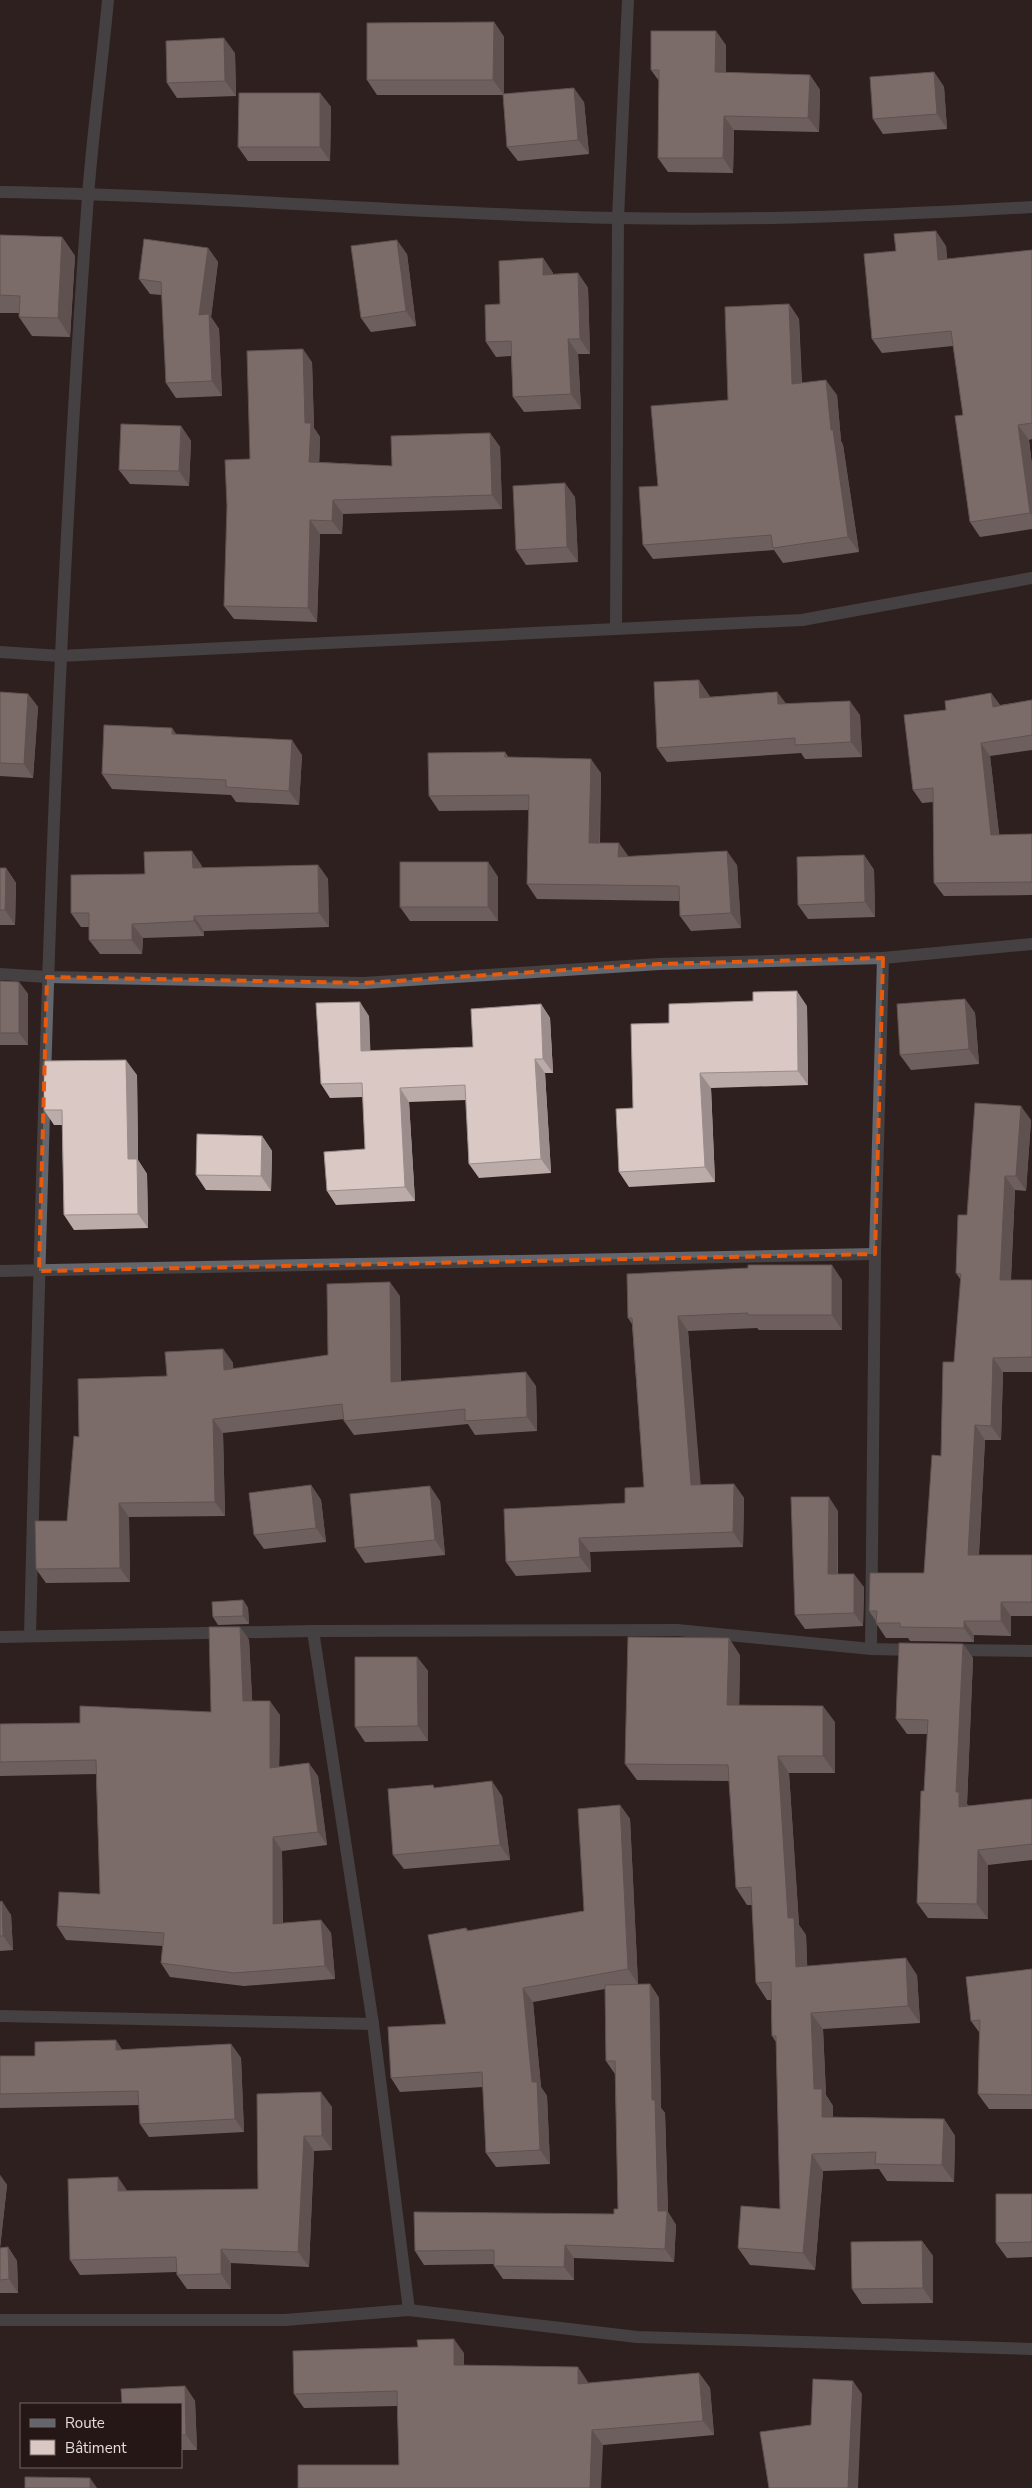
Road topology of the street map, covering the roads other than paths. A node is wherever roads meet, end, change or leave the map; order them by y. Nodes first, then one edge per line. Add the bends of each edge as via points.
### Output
1 (108, 0) edge
2 (628, 0) edge
3 (0, 192) edge
4 (89, 194) junction
5 (1032, 207) edge
6 (618, 218) junction
7 (1032, 578) edge
8 (616, 629) junction
9 (0, 652) edge
10 (60, 656) junction
11 (1032, 944) edge
12 (884, 958) junction
13 (0, 974) edge
14 (47, 978) junction
15 (874, 1254) junction
16 (39, 1270) junction
17 (0, 1271) edge
18 (313, 1631) junction
19 (30, 1635) junction
20 (0, 1637) edge
21 (870, 1649) junction
22 (1032, 1651) edge
23 (0, 2016) edge
24 (373, 2024) junction
25 (409, 2310) junction
26 (0, 2320) edge
27 (1032, 2349) edge

1 - 4 street
2 - 6 street
3 - 4 street
4 - 6 street
4 - 10 street
5 - 6 street via 858,218
6 - 8 street
7 - 8 street via 802,620
8 - 10 street
9 - 10 street
10 - 14 street
11 - 12 street
12 - 14 street via 659,964 364,983
12 - 15 street
13 - 14 street
14 - 16 street
15 - 16 street
15 - 21 street
16 - 17 street
16 - 19 street
18 - 19 street
18 - 21 street via 677,1630
18 - 24 street
19 - 20 street
21 - 22 street
23 - 24 street
24 - 25 street
25 - 26 street via 284,2320
25 - 27 street via 637,2337

